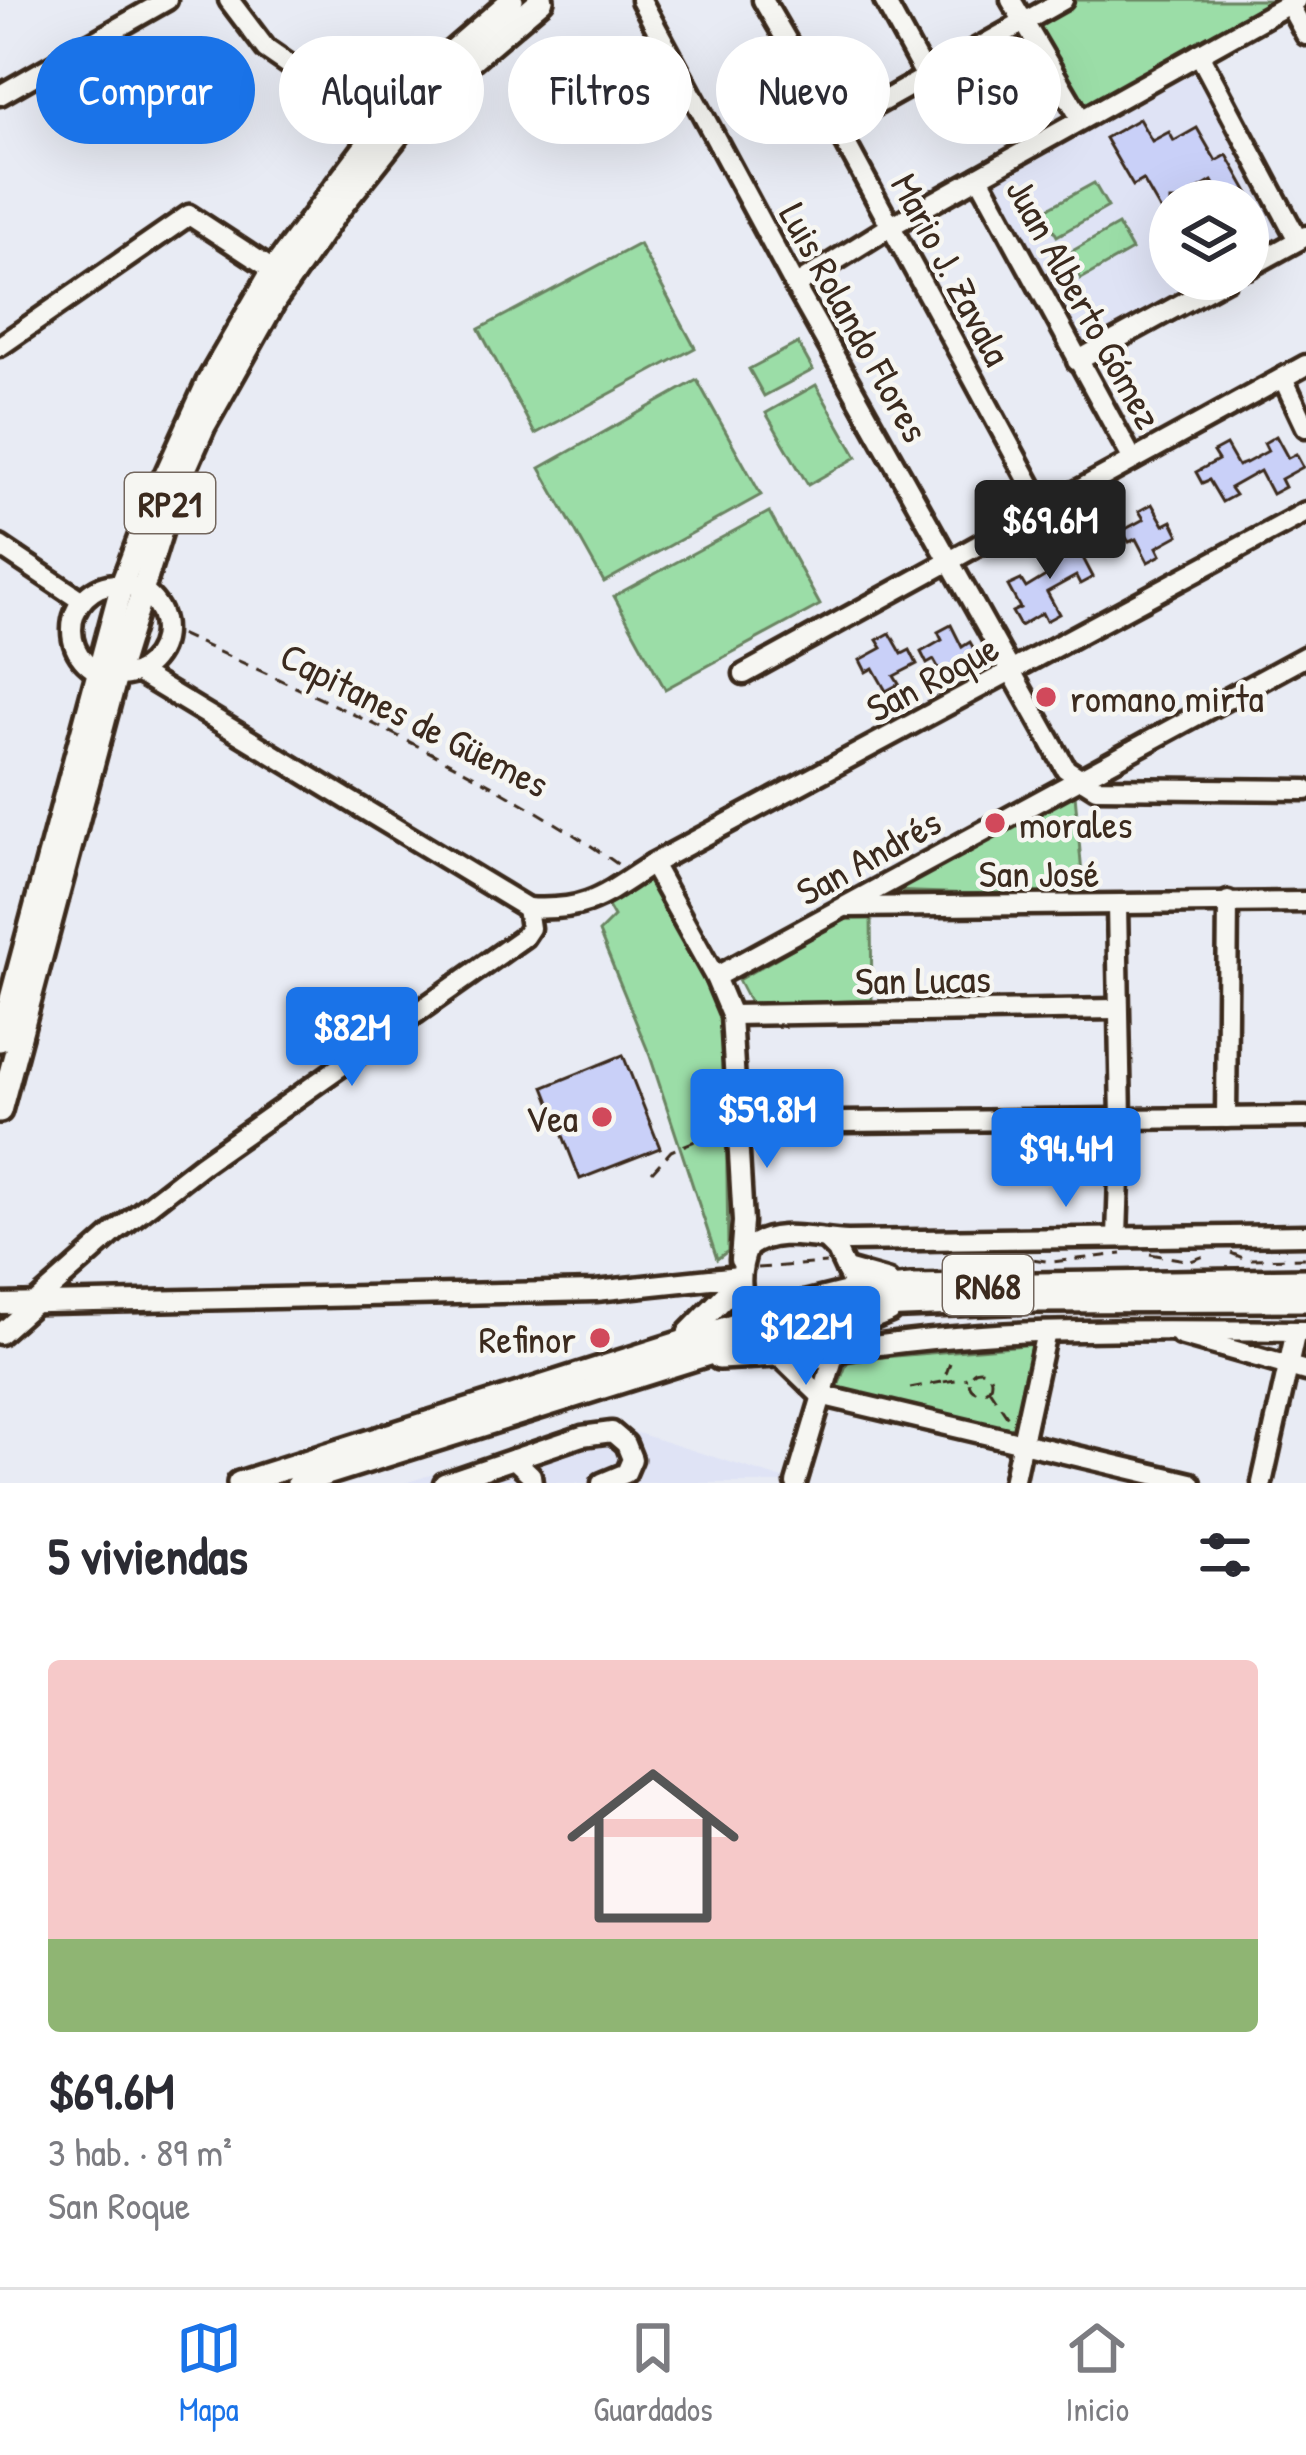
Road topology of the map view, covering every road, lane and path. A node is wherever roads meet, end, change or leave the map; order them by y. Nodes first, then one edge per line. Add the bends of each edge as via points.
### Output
1 (166, 0) edge
2 (229, 0) edge
3 (512, 0) edge
4 (542, 0) edge
5 (641, 0) edge
6 (763, 0) edge
7 (884, 0) edge
8 (1011, 0) edge
9 (1063, 0) edge
10 (1292, 2) edge
11 (133, 9) edge
12 (1024, 23) junction
13 (1306, 35) edge
14 (470, 36) edge
15 (784, 36) edge
16 (1000, 36) edge
17 (1199, 54) junction
18 (914, 55) edge
19 (279, 58) edge
20 (0, 95) edge
21 (1081, 118) junction
22 (368, 144) edge
23 (846, 144) edge
24 (979, 177) junction
25 (891, 226) junction
26 (1302, 238) edge
27 (1269, 256) edge
28 (273, 270) junction
29 (795, 286) junction
30 (1189, 300) edge
31 (0, 346) edge
32 (1077, 361) junction
33 (1306, 365) edge
34 (1283, 379) junction
35 (1306, 427) edge
36 (1132, 460) junction
37 (1044, 509) junction
38 (1306, 512) edge
39 (0, 546) edge
40 (950, 559) junction
41 (132, 587) junction
42 (82, 601) junction
43 (164, 622) junction
44 (1306, 656) edge
45 (1010, 672) junction
46 (117, 673) junction
47 (744, 674) dead end
48 (1077, 779) junction
49 (1306, 790) edge
50 (652, 865) junction
51 (619, 866) dead end
52 (1228, 901) junction
53 (1306, 902) edge
54 (1117, 905) junction
55 (845, 907) junction
56 (526, 908) junction
57 (715, 977) junction
58 (1116, 1010) junction
59 (731, 1015) junction
60 (0, 1040) edge
61 (0, 1111) edge
62 (1306, 1117) edge
63 (1226, 1118) junction
64 (1121, 1120) junction
65 (738, 1123) junction
66 (652, 1172) dead end
67 (742, 1222) junction
68 (1306, 1234) edge
69 (763, 1238) junction
70 (826, 1240) junction
71 (1120, 1245) junction
72 (1144, 1253) dead end
73 (1012, 1256) dead end
74 (1306, 1258) edge
75 (739, 1276) junction
76 (1306, 1280) edge
77 (850, 1283) junction
78 (915, 1295) junction
79 (1306, 1300) edge
80 (0, 1304) edge
81 (35, 1304) junction
82 (755, 1328) junction
83 (1158, 1329) junction
84 (1301, 1331) edge
85 (1046, 1332) junction
86 (0, 1334) edge
87 (677, 1342) junction
88 (842, 1342) junction
89 (780, 1357) junction
90 (950, 1363) dead end
91 (658, 1367) junction
92 (1298, 1369) edge
93 (969, 1378) junction
94 (944, 1382) junction
95 (910, 1388) dead end
96 (989, 1389) junction
97 (820, 1394) junction
98 (1023, 1441) junction
99 (514, 1459) junction
100 (239, 1483) edge
101 (298, 1483) edge
102 (444, 1483) edge
103 (532, 1483) edge
104 (602, 1483) edge
105 (796, 1483) edge
106 (1013, 1483) edge
107 (1191, 1483) edge
108 (1262, 1483) edge

1 - 11 street
2 - 19 street
3 - 14 main road, RP21
4 - 41 main road, RP21 via 429,96 297,266 205,426
5 - 29 street, Luis Rolando Flores
6 - 15 street, Mario J. Zavala
7 - 18 street
8 - 12 street
9 - 12 street
10 - 13 street
10 - 17 street
11 - 20 street
12 - 16 street
12 - 21 street
17 - 21 street
17 - 26 street
21 - 24 street
22 - 28 main road, RP21
23 - 25 street, Mario J. Zavala
24 - 25 street
24 - 32 street, Juan Alberto Gómez
25 - 29 street
25 - 37 street, Mario J. Zavala
26 - 27 street
28 - 31 street via 189,214
28 - 41 main road, RP21 via 180,440
29 - 40 street, Luis Rolando Flores
30 - 32 street
32 - 36 street, Juan Alberto Gómez
33 - 34 street
34 - 35 street
34 - 36 street
36 - 37 street
37 - 40 street
38 - 45 street, San Roque
39 - 42 street
40 - 45 street, Luis Rolando Flores
40 - 47 street
41 - 42 street via 93,591
41 - 43 street
41 - 46 main road, RP21
42 - 46 street via 72,626 78,653
43 - 46 street via 159,652
43 - 51 path, Capitanes de Güemes via 454,764 556,820
44 - 48 street, San Andrés
45 - 48 street, Luis Rolando Flores
45 - 50 street, San Roque
46 - 56 street
46 - 60 main road, RP21
46 - 61 main road, RP21
48 - 49 street via 1096,788
48 - 55 street, San Andrés
50 - 56 street, San Roque via 576,908
50 - 57 street
52 - 53 street, San José
52 - 54 street, San José
52 - 63 street
54 - 55 street, San José
54 - 58 street
55 - 57 street, San Andrés
56 - 81 street via 524,937 201,1165
57 - 59 street
58 - 59 street, San Lucas
58 - 64 street
59 - 65 street
62 - 63 street
63 - 64 street
64 - 65 street
64 - 71 street
65 - 66 path via 671,1151
65 - 67 street
67 - 69 street
67 - 75 street
68 - 71 street
69 - 70 street
69 - 75 street via 748,1248
70 - 71 street
70 - 77 street
71 - 73 path via 1052,1262
72 - 74 path via 1191,1261 1220,1251
75 - 77 path
75 - 81 street via 628,1289
75 - 82 street
75 - 87 main road
76 - 78 main road, RN68
77 - 78 main road, RN68
77 - 82 main road, RN68
77 - 88 street
78 - 79 main road, RN68
78 - 88 main road
80 - 81 street
81 - 86 street
82 - 87 main road, RN68
82 - 89 street
82 - 91 main road, RN68
83 - 84 street
83 - 85 street
83 - 92 street
84 - 92 street
85 - 88 street
85 - 98 street
87 - 100 main road, RN68
88 - 89 street via 808,1361
88 - 97 street
89 - 91 main road
89 - 97 street
90 - 94 path
91 - 101 main road, RN68
92 - 108 street
93 - 94 path
93 - 96 path via 975,1392
93 - 96 path via 986,1372
94 - 95 path
96 - 98 path
97 - 98 street
97 - 105 street
98 - 106 street
98 - 107 street
99 - 102 street
99 - 103 street
99 - 104 street via 612,1432 632,1459 626,1473

